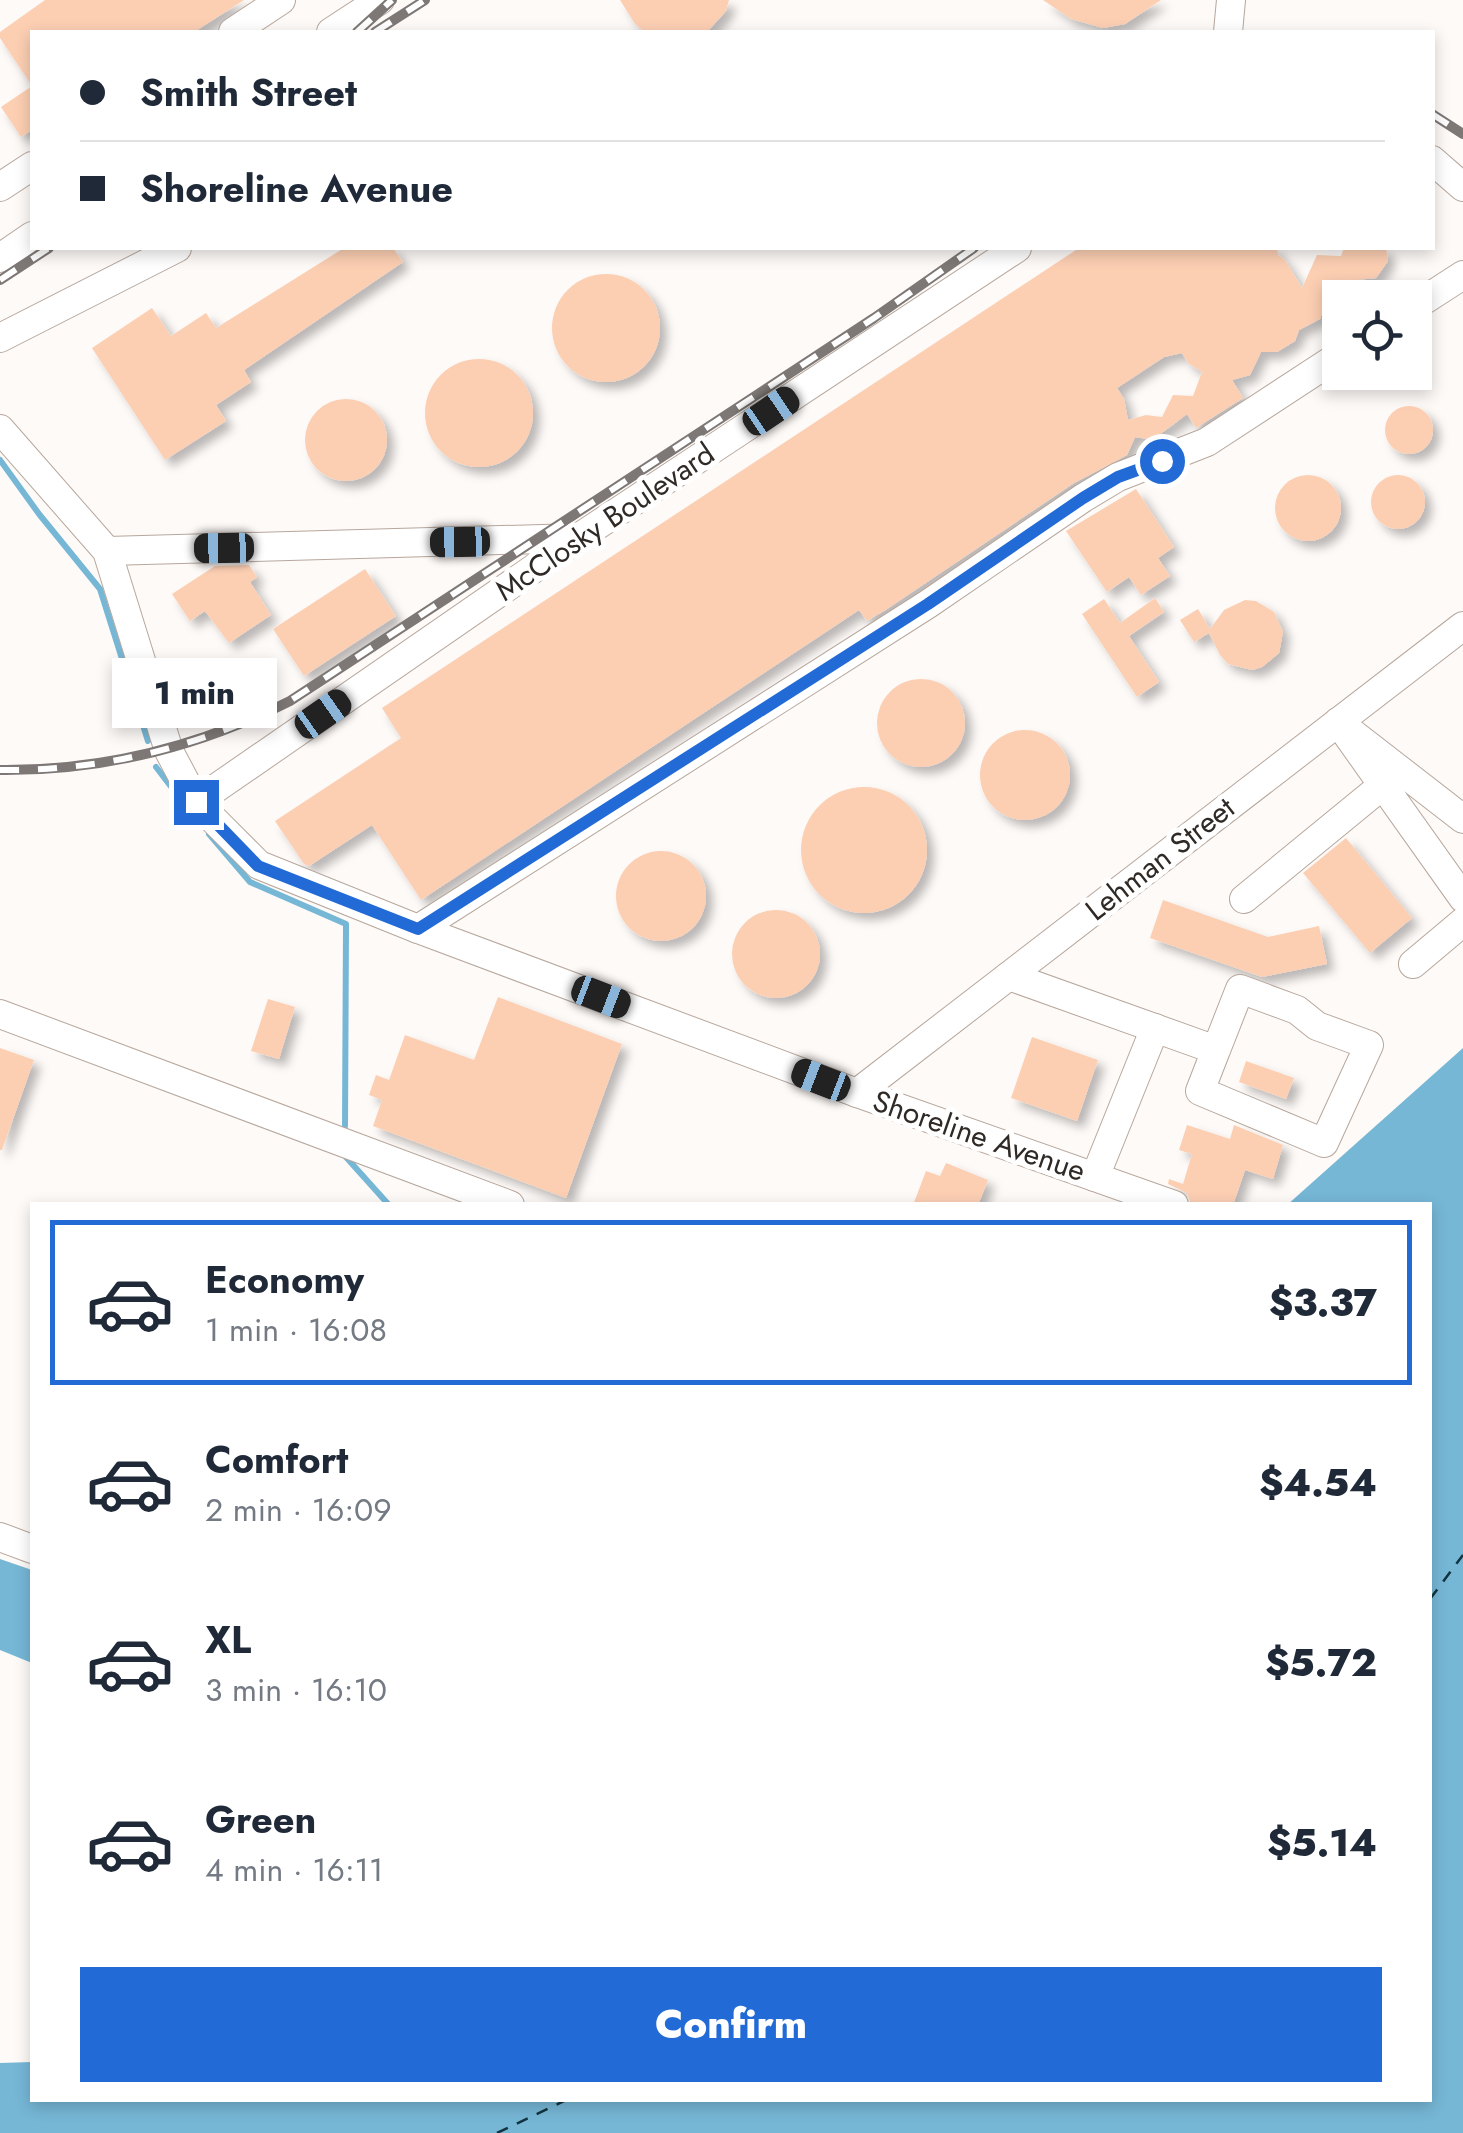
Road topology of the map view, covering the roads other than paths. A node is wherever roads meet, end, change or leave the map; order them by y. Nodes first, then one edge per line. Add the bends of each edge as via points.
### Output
1 (282, 0) edge
2 (380, 0) edge
3 (1231, 0) edge
4 (236, 30) edge
5 (334, 30) edge
6 (1228, 30) edge
7 (1435, 163) edge
8 (30, 167) edge
9 (0, 186) edge
10 (1463, 187) edge
11 (30, 237) edge
12 (173, 250) edge
13 (1014, 250) edge
14 (0, 258) edge
15 (1463, 274) edge
16 (1432, 295) edge
17 (0, 338) edge
18 (1322, 367) edge
19 (0, 429) edge
20 (578, 538) junction
21 (107, 552) junction
22 (1463, 626) edge
23 (1338, 722) junction
24 (1382, 785) junction
25 (196, 802) junction
26 (1463, 819) edge
27 (1244, 898) dead end
28 (1463, 898) edge
29 (1463, 922) edge
30 (418, 929) junction
31 (1414, 964) dead end
32 (1009, 976) junction
33 (0, 1014) edge
34 (1155, 1028) junction
35 (1216, 1050) junction
36 (857, 1093) junction
37 (1095, 1177) junction
38 (502, 1202) edge
39 (1166, 1202) edge
40 (0, 1537) edge
41 (30, 1548) edge

1 - 4 street
2 - 5 street
3 - 6 street
7 - 10 street
8 - 9 street
11 - 14 street
12 - 17 street
13 - 20 street, McClosky Boulevard
15 - 16 street
18 - 30 street via 1207,442 1118,477
19 - 21 street, Shoreline Avenue
20 - 21 street
20 - 25 street, McClosky Boulevard
21 - 25 street, Shoreline Avenue via 169,750
22 - 23 street, Lehman Street
23 - 24 street
23 - 26 street
23 - 32 street, Lehman Street
24 - 27 street
24 - 28 street
25 - 30 street, Shoreline Avenue via 258,866
29 - 31 street
30 - 36 street, Shoreline Avenue
32 - 34 street
32 - 36 street, Lehman Street
33 - 38 street
34 - 35 street
34 - 37 street
35 - 35 street via 1200,1091 1324,1143 1368,1045 1240,988
36 - 37 street, Shoreline Avenue
37 - 39 street, Shoreline Avenue
40 - 41 street

